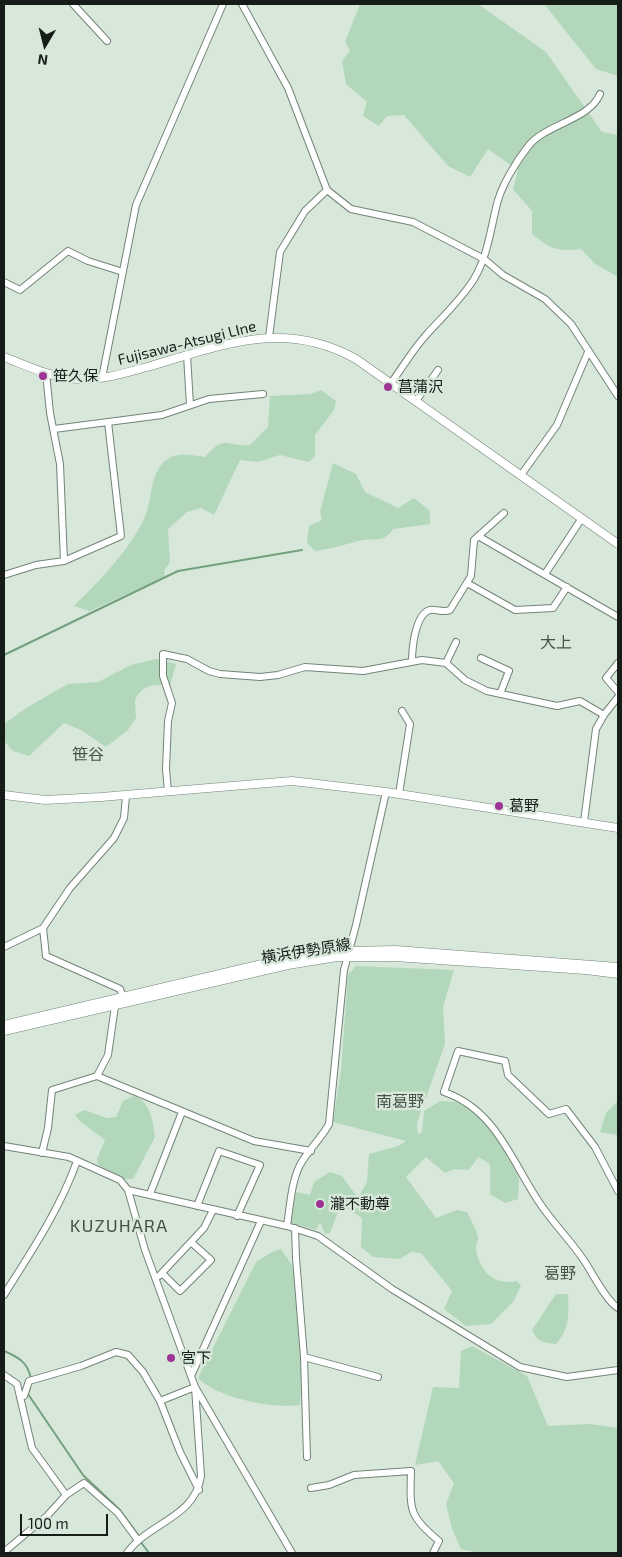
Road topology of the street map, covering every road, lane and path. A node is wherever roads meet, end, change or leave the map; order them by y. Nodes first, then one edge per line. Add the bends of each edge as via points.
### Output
1 (73, 4) edge
2 (223, 4) edge
3 (242, 4) edge
4 (106, 41) dead end
5 (600, 94) dead end
6 (327, 190) junction
7 (484, 259) junction
8 (123, 272) junction
9 (4, 282) edge
10 (269, 337) junction
11 (588, 352) junction
12 (187, 356) junction
13 (4, 357) edge
14 (438, 370) dead end
15 (46, 373) junction
16 (102, 378) junction
17 (391, 383) junction
18 (263, 394) dead end
19 (618, 396) edge
20 (416, 401) junction
21 (190, 405) junction
22 (108, 422) junction
23 (54, 430) junction
24 (520, 475) junction
25 (504, 513) dead end
26 (582, 518) junction
27 (478, 536) junction
28 (618, 544) edge
29 (64, 562) junction
30 (545, 574) junction
31 (4, 575) edge
32 (467, 583) junction
33 (567, 587) junction
34 (618, 617) edge
35 (456, 642) dead end
36 (482, 658) dead end
37 (412, 662) junction
38 (446, 663) junction
39 (618, 663) edge
40 (618, 692) edge
41 (500, 694) junction
42 (618, 697) edge
43 (402, 711) dead end
44 (604, 715) junction
45 (168, 792) junction
46 (386, 792) junction
47 (399, 794) junction
48 (4, 795) edge
49 (126, 796) junction
50 (584, 822) junction
51 (618, 828) edge
52 (43, 928) junction
53 (4, 947) edge
54 (348, 954) junction
55 (618, 967) edge
56 (618, 974) edge
57 (123, 997) junction
58 (115, 1006) junction
59 (4, 1025) edge
60 (4, 1031) edge
61 (97, 1076) junction
62 (182, 1112) junction
63 (4, 1146) edge
64 (311, 1151) junction
65 (42, 1153) junction
66 (77, 1161) junction
67 (128, 1190) junction
68 (618, 1191) edge
69 (150, 1194) junction
70 (196, 1206) junction
71 (213, 1210) junction
72 (237, 1216) junction
73 (261, 1221) junction
74 (287, 1226) junction
75 (295, 1228) junction
76 (192, 1243) junction
77 (162, 1273) junction
78 (156, 1279) junction
79 (4, 1295) edge
80 (618, 1308) edge
81 (304, 1358) junction
82 (618, 1370) edge
83 (4, 1375) edge
84 (191, 1376) junction
85 (378, 1377) dead end
86 (195, 1387) junction
87 (20, 1396) junction
88 (160, 1401) junction
89 (307, 1457) dead end
90 (311, 1488) dead end
91 (199, 1490) junction
92 (66, 1495) junction
93 (137, 1539) junction
94 (4, 1552) edge
95 (127, 1553) edge
96 (292, 1553) edge
97 (433, 1553) edge

1 - 4 street
2 - 8 street via 143,187 132,219
3 - 6 street via 288,88
5 - 7 street via 590,108 530,145 496,206
6 - 7 street via 351,209 413,222
6 - 10 street via 305,211 280,252
7 - 11 street via 503,275 554,306
7 - 17 street via 462,295 416,347
8 - 9 street via 88,261 68,250 20,290
8 - 16 street
10 - 12 main road, Fujisawa-Atsugi LIne via 245,339
10 - 17 main road, Fujisawa-Atsugi LIne via 331,347 356,359
11 - 19 street
11 - 24 street via 557,425
12 - 16 main road, Fujisawa-Atsugi LIne
12 - 21 street
13 - 15 main road, Fujisawa-Atsugi LIne
14 - 20 street
15 - 16 main road, Fujisawa-Atsugi LIne via 72,379
15 - 23 street
17 - 20 main road, Fujisawa-Atsugi LIne
18 - 21 street via 209,399
20 - 24 main road, Fujisawa-Atsugi LIne
21 - 22 street via 162,415
22 - 23 street
22 - 29 street via 121,536
23 - 29 street via 60,464
24 - 26 main road, Fujisawa-Atsugi LIne
25 - 27 street
26 - 28 main road, Fujisawa-Atsugi LIne
26 - 30 street
27 - 30 street
27 - 32 street via 474,540 473,570
29 - 31 street via 36,565
30 - 33 street
32 - 33 street via 520,610 553,608
32 - 37 street via 450,610 429,610 423,614 414,638
33 - 34 street
35 - 38 street
36 - 41 street via 509,671
37 - 38 street
37 - 45 street via 363,671 313,667 278,675 239,676 209,671 187,659 163,654 163,676 172,703 168,721
38 - 41 street via 466,681
39 - 40 street via 606,678
41 - 44 street via 557,706 580,701
42 - 44 street
43 - 47 street via 410,724
44 - 50 street via 596,729
45 - 46 main road via 292,781
45 - 49 main road
46 - 47 main road
46 - 54 street
47 - 50 main road
48 - 49 main road via 45,800
49 - 52 street via 124,818 114,838 70,888
50 - 51 main road
52 - 53 street
52 - 57 street via 46,956 120,989
54 - 55 main road, 横浜伊勢原線 via 396,950
54 - 56 main road, 横浜伊勢原線
54 - 57 main road, 横浜伊勢原線 via 279,960
54 - 58 main road, 横浜伊勢原線
54 - 64 street via 328,1124
57 - 59 main road, 横浜伊勢原線
58 - 60 main road, 横浜伊勢原線
58 - 61 street via 108,1055
61 - 62 street
61 - 65 street via 52,1090
62 - 64 street via 254,1141
62 - 69 street
63 - 65 street
64 - 74 street via 296,1175
65 - 66 street
66 - 67 street via 120,1180
66 - 79 street via 70,1181
67 - 69 street
67 - 78 street
68 - 80 street via 595,1147 566,1109 548,1114 508,1075 505,1062 458,1051 444,1092 465,1101 493,1126 540,1204 572,1242
69 - 70 street
70 - 71 street
70 - 72 street via 219,1152 260,1165
71 - 72 street
71 - 76 street
72 - 73 street
73 - 74 street
73 - 84 street
74 - 75 street
75 - 81 street
75 - 82 street via 318,1236 392,1289 520,1368 567,1377
76 - 77 street
76 - 77 street via 211,1260 180,1291
77 - 78 street
78 - 84 street
81 - 85 street
81 - 89 street
83 - 87 street via 18,1384
84 - 86 street
86 - 88 street
86 - 91 street via 201,1476
86 - 96 street
87 - 88 street via 24,1396 28,1381 121,1352 143,1372
87 - 92 street via 32,1448
88 - 91 street
90 - 97 street via 354,1475 411,1471 412,1512 440,1541
91 - 93 street via 187,1507
92 - 93 street via 84,1483 118,1513
92 - 94 street via 47,1516
93 - 95 street

